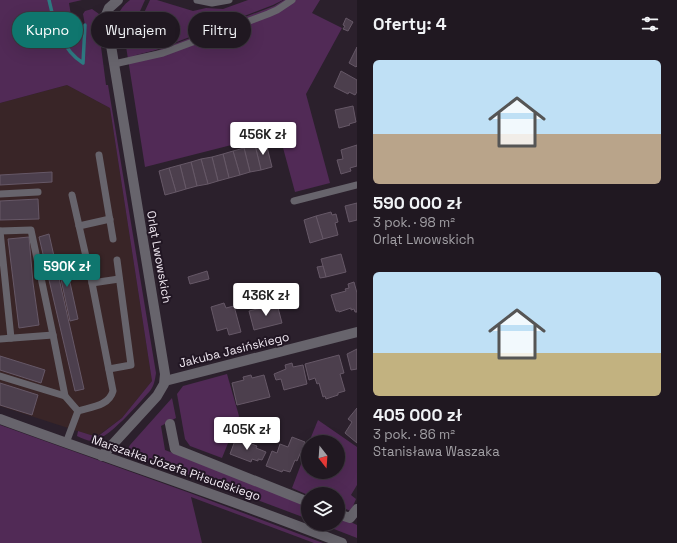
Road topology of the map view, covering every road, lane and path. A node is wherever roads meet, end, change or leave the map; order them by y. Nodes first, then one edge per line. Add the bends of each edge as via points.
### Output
1 (118, 0) edge
2 (196, 0) edge
3 (229, 0) edge
4 (292, 0) edge
5 (114, 64) junction
6 (99, 155) dead end
7 (357, 185) edge
8 (38, 192) dead end
9 (0, 194) edge
10 (72, 195) dead end
11 (294, 201) dead end
12 (110, 219) junction
13 (79, 226) junction
14 (0, 231) edge
15 (113, 239) dead end
16 (117, 260) dead end
17 (120, 279) junction
18 (92, 283) junction
19 (357, 332) edge
20 (53, 335) junction
21 (11, 338) junction
22 (0, 339) edge
23 (109, 369) junction
24 (0, 376) edge
25 (165, 381) junction
26 (65, 396) junction
27 (78, 411) junction
28 (0, 418) edge
29 (170, 424) dead end
30 (66, 443) junction
31 (102, 456) junction
32 (301, 499) edge
33 (357, 509) edge
34 (345, 516) edge
35 (342, 543) edge

1 - 5 street, Orląt Lwowskich via 109,8 106,15
2 - 3 lane via 212,3
4 - 5 lane via 268,14 177,48
5 - 25 street, Orląt Lwowskich via 165,368
6 - 12 lane
7 - 11 lane
8 - 9 lane
10 - 13 lane
12 - 13 lane
12 - 15 lane
13 - 18 lane
14 - 20 lane via 31,230
14 - 21 lane
16 - 17 lane
17 - 18 lane
17 - 23 lane via 131,365
18 - 23 lane
19 - 25 street, Jakuba Jasińskiego
20 - 21 lane
20 - 26 lane
21 - 22 lane
23 - 27 lane via 113,391 109,399
24 - 26 lane
25 - 31 street via 157,396
26 - 27 lane
27 - 30 lane
28 - 30 street, Marszałka Józefa Piłsudskiego
29 - 32 street via 175,449
30 - 31 street, Marszałka Józefa Piłsudskiego
31 - 35 street, Marszałka Józefa Piłsudskiego via 252,508
33 - 34 street via 350,518

